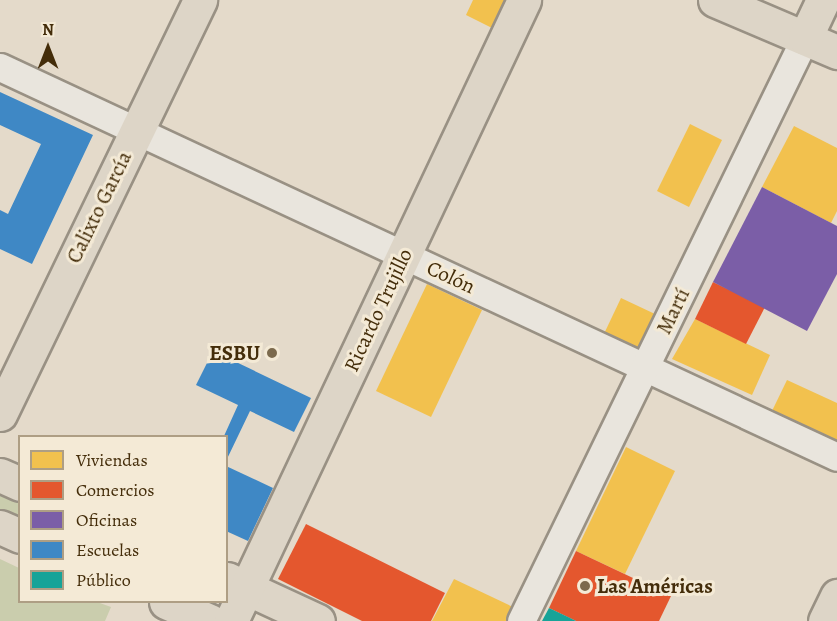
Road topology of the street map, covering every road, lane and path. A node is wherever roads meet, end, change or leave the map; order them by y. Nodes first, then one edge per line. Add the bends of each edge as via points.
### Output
1 (200, 0) edge
2 (524, 0) edge
3 (715, 0) edge
4 (823, 0) edge
5 (805, 38) junction
6 (837, 52) edge
7 (0, 67) edge
8 (136, 130) junction
9 (404, 255) junction
10 (646, 368) junction
11 (0, 414) edge
12 (837, 457) edge
13 (0, 475) edge
14 (18, 483) edge
15 (0, 527) edge
16 (18, 535) edge
17 (236, 583) edge
18 (837, 596) edge
19 (231, 621) edge
20 (318, 621) edge
21 (521, 621) edge
22 (825, 621) edge

1 - 8 main road, Calixto García
2 - 9 main road, Ricardo Trujillo
3 - 5 main road
4 - 5 main road, Martí
5 - 6 main road
5 - 10 street, Martí
7 - 8 street, Colón
8 - 9 street, Colón
8 - 11 main road, Calixto García
9 - 10 street, Colón
9 - 17 main road, Ricardo Trujillo
10 - 12 street, Colón
10 - 21 street, Martí
13 - 14 main road
15 - 16 main road
17 - 19 main road, Ricardo Trujillo
17 - 20 main road
18 - 22 main road

